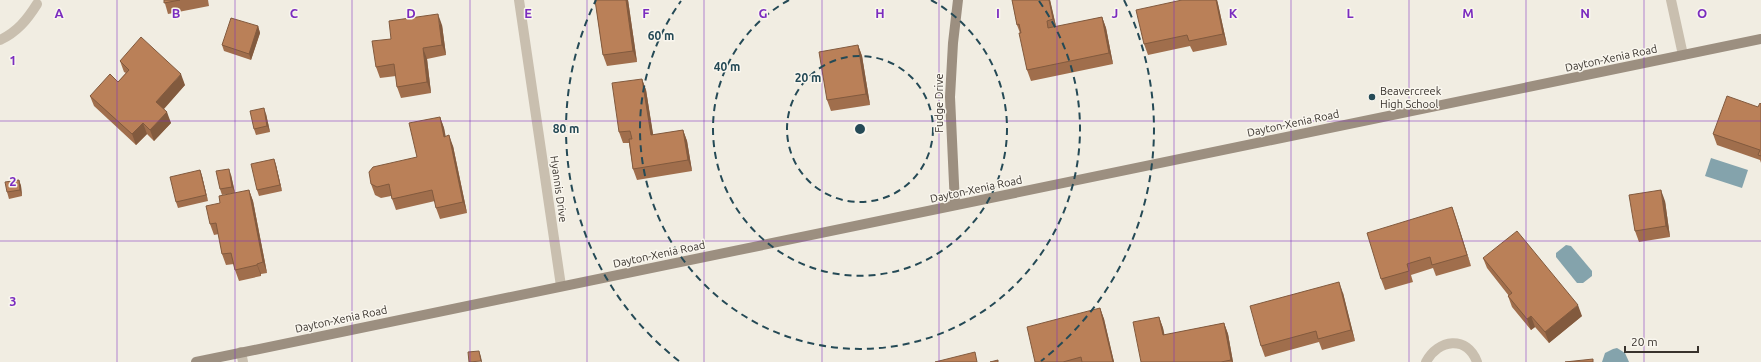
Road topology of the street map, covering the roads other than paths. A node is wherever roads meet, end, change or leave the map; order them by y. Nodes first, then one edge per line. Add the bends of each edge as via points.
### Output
1 (519, 0) edge
2 (958, 0) edge
3 (1671, 0) edge
4 (37, 4) dead end
5 (1761, 39) edge
6 (0, 40) edge
7 (1683, 55) junction
8 (955, 205) junction
9 (561, 286) junction
10 (242, 357) edge
11 (196, 362) edge
12 (1426, 362) edge
13 (1477, 362) edge

1 - 9 street, Hyannis Drive
2 - 8 main road, Fudge Drive via 950,96
3 - 7 street
4 - 6 street via 20,27
5 - 7 main road, Dayton-Xenia Road
7 - 8 main road, Dayton-Xenia Road
8 - 9 main road, Dayton-Xenia Road
9 - 10 main road, Dayton-Xenia Road
10 - 11 main road, Dayton-Xenia Road
12 - 13 street via 1431,353 1440,346 1456,343 1470,351

